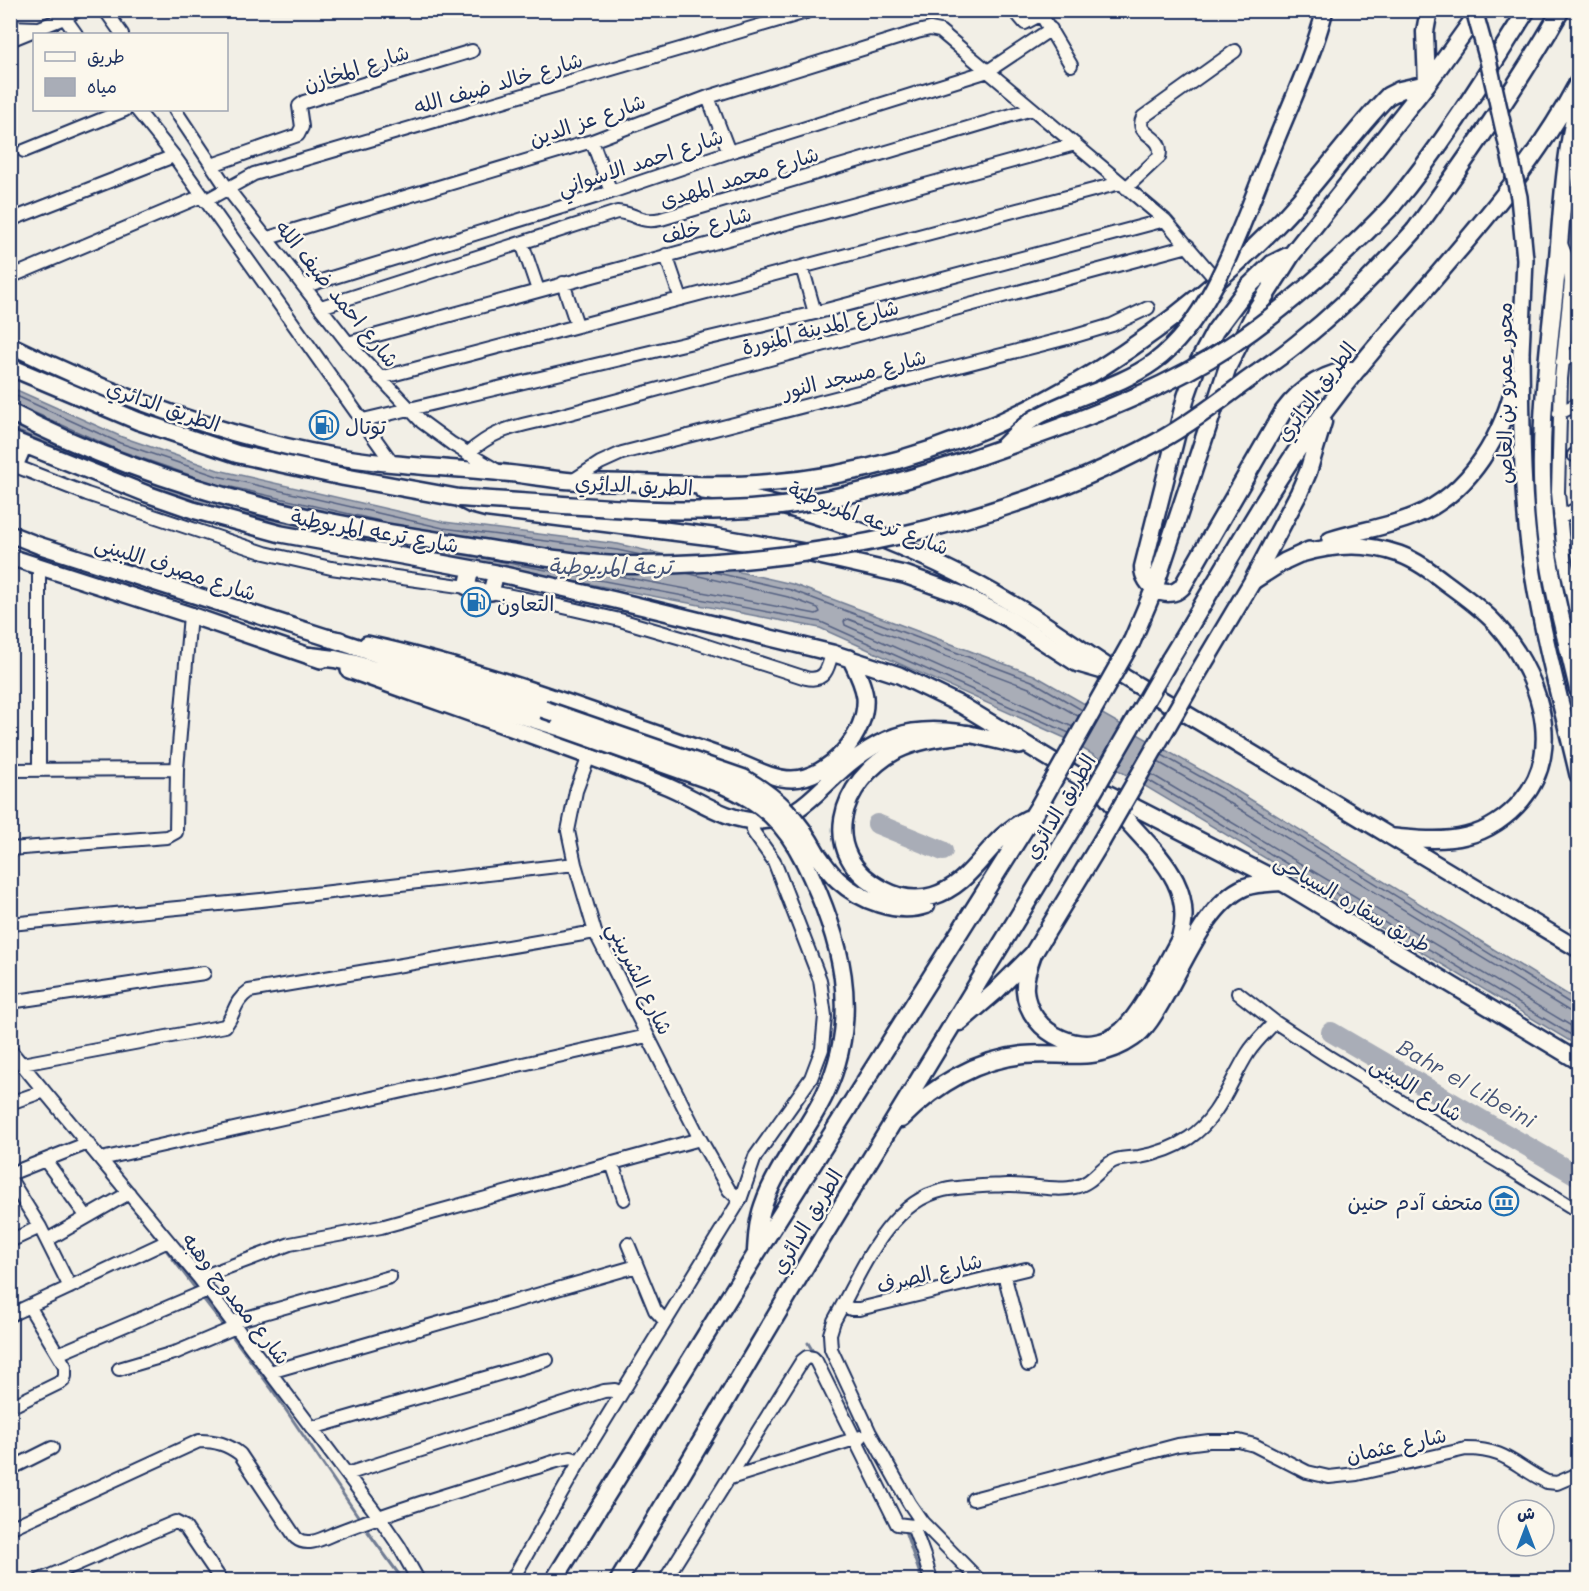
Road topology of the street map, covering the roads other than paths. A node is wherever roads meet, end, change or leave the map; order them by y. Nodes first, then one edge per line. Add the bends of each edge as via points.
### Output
1 (78, 10) edge
2 (120, 10) edge
3 (1014, 10) edge
4 (1325, 10) edge
5 (1429, 10) edge
6 (1474, 10) edge
7 (1480, 10) edge
8 (1527, 10) edge
9 (1561, 10) edge
10 (106, 12) edge
11 (806, 12) dead end
12 (62, 14) edge
13 (10, 27) edge
14 (39, 28) junction
15 (1051, 28) junction
16 (75, 33) edge
17 (121, 33) edge
18 (10, 40) edge
19 (472, 51) dead end
20 (1235, 51) dead end
21 (1071, 65) dead end
22 (988, 71) junction
23 (1578, 83) edge
24 (1427, 84) junction
25 (708, 97) junction
26 (1578, 102) edge
27 (1032, 108) junction
28 (123, 111) edge
29 (138, 111) edge
30 (176, 111) edge
31 (592, 141) junction
32 (1075, 144) junction
33 (24, 151) dead end
34 (729, 152) junction
35 (174, 156) junction
36 (212, 165) junction
37 (1123, 185) junction
38 (227, 188) junction
39 (610, 192) junction
40 (204, 199) junction
41 (10, 220) edge
42 (1165, 220) junction
43 (268, 238) junction
44 (1559, 240) junction
45 (522, 243) junction
46 (1188, 246) junction
47 (1293, 254) junction
48 (666, 255) junction
49 (802, 267) junction
50 (10, 277) edge
51 (1574, 277) edge
52 (1218, 282) junction
53 (563, 283) junction
54 (305, 286) junction
55 (538, 290) junction
56 (681, 299) junction
57 (321, 307) junction
58 (1148, 308) dead end
59 (815, 313) junction
60 (577, 326) junction
61 (348, 343) junction
62 (10, 345) edge
63 (1578, 351) edge
64 (1521, 353) junction
65 (1562, 362) junction
66 (10, 367) edge
67 (1358, 369) junction
68 (380, 378) junction
69 (1578, 404) edge
70 (409, 409) junction
71 (1326, 409) junction
72 (10, 412) edge
73 (1559, 413) junction
74 (363, 420) junction
75 (17, 442) edge
76 (1000, 449) junction
77 (467, 454) junction
78 (393, 464) junction
79 (13, 465) edge
80 (500, 472) junction
81 (572, 481) junction
82 (638, 483) junction
83 (459, 498) junction
84 (1578, 508) edge
85 (1560, 518) junction
86 (10, 534) edge
87 (1301, 554) junction
88 (10, 557) edge
89 (39, 566) junction
90 (471, 569) junction
91 (496, 573) junction
92 (1573, 574) edge
93 (1252, 582) junction
94 (467, 588) junction
95 (1154, 589) junction
96 (491, 592) junction
97 (190, 615) junction
98 (1578, 620) edge
99 (329, 638) junction
100 (832, 653) junction
101 (310, 656) junction
102 (850, 658) junction
103 (1122, 676) junction
104 (1578, 689) edge
105 (968, 734) junction
106 (1033, 749) junction
107 (589, 756) junction
108 (39, 769) junction
109 (177, 769) junction
110 (10, 770) edge
111 (1578, 775) edge
112 (772, 776) junction
113 (1101, 790) junction
114 (1035, 812) junction
115 (750, 821) junction
116 (1390, 837) junction
117 (10, 849) edge
118 (811, 858) junction
119 (575, 864) junction
120 (1281, 882) junction
121 (952, 889) junction
122 (10, 924) edge
123 (595, 932) junction
124 (1578, 949) edge
125 (1033, 954) junction
126 (204, 974) dead end
127 (1238, 993) dead end
128 (10, 1002) edge
129 (1275, 1022) junction
130 (948, 1032) junction
131 (647, 1036) junction
132 (10, 1050) edge
133 (1578, 1061) edge
134 (22, 1064) junction
135 (44, 1090) junction
136 (10, 1103) edge
137 (884, 1137) junction
138 (700, 1139) junction
139 (83, 1145) junction
140 (101, 1159) junction
141 (45, 1160) junction
142 (612, 1163) junction
143 (10, 1174) edge
144 (10, 1179) edge
145 (125, 1195) junction
146 (624, 1199) dead end
147 (740, 1200) junction
148 (1578, 1211) edge
149 (87, 1217) junction
150 (40, 1227) junction
151 (47, 1240) junction
152 (10, 1241) edge
153 (163, 1244) junction
154 (628, 1244) dead end
155 (756, 1254) junction
156 (637, 1266) junction
157 (1026, 1269) dead end
158 (1004, 1274) junction
159 (390, 1277) dead end
160 (199, 1278) junction
161 (70, 1287) junction
162 (202, 1292) junction
163 (843, 1305) junction
164 (29, 1306) junction
165 (10, 1315) edge
166 (664, 1320) junction
167 (230, 1328) junction
168 (57, 1354) junction
169 (547, 1360) dead end
170 (1029, 1365) dead end
171 (119, 1369) dead end
172 (270, 1372) junction
173 (621, 1393) junction
174 (10, 1407) edge
175 (312, 1428) junction
176 (870, 1433) junction
177 (855, 1440) junction
178 (52, 1448) dead end
179 (580, 1461) junction
180 (10, 1469) edge
181 (347, 1474) junction
182 (1578, 1474) edge
183 (730, 1478) junction
184 (973, 1499) dead end
185 (373, 1519) junction
186 (917, 1524) junction
187 (10, 1528) edge
188 (40, 1581) edge
189 (221, 1581) edge
190 (418, 1581) edge
191 (512, 1581) edge
192 (554, 1581) edge
193 (619, 1581) edge
194 (665, 1581) edge
195 (931, 1581) edge
196 (979, 1581) edge

1 - 12 street
2 - 10 street
3 - 15 street via 1025,23 1042,16
4 - 76 main road, bridge via 1313,50 1235,239 1210,296 1192,325 1141,371 1035,418
5 - 24 highway via 1425,32
6 - 64 main road, محور عمرو بن العاص, bridge via 1519,197 1525,260
7 - 24 highway, الطريق الدائري
8 - 76 highway, الطريق الدائري, bridge via 1461,116 1416,177 1318,279 1229,347 1082,419
9 - 72 highway, الطريق الدائري, bridge via 1508,98 1415,230 1354,295 1297,344 1157,441 1073,482 991,510 886,538 802,554 637,565 501,551 343,524 200,489
10 - 17 street
11 - 38 street, شارع خالد ضيف الله via 254,174
12 - 14 street
12 - 16 street
13 - 14 street
14 - 18 street
15 - 21 street
15 - 22 street, شارع احمد الاسواني
19 - 36 street, شارع المخازن via 304,102 299,106 302,127 298,135
20 - 37 street via 1143,117 1142,129 1157,141 1159,157
22 - 25 street, شارع عز الدين via 940,31 930,30
22 - 27 street
22 - 34 street, شارع احمد الاسواني
23 - 67 highway, الطريق الدائري via 1526,168
24 - 47 highway, الطريق الدائري
24 - 52 highway via 1388,96 1278,225
25 - 31 street, شارع عز الدين
25 - 34 street
26 - 44 highway
27 - 32 street
27 - 45 street, شارع محمد المهدى via 661,219 643,221 627,212 618,212
28 - 33 street
29 - 35 street
30 - 36 street, شارع احمد ضيف الله
31 - 39 street
31 - 43 street, شارع عز الدين
32 - 37 street
32 - 48 street, شارع خلف
34 - 39 street, شارع احمد الاسواني
35 - 40 street
35 - 41 street
36 - 38 street, شارع احمد ضيف الله
37 - 42 street
37 - 49 street
38 - 40 street, شارع خالد ضيف الله
38 - 43 street, شارع احمد ضيف الله
39 - 54 street, شارع احمد الاسواني
40 - 50 street, شارع خالد ضيف الله
40 - 74 street
42 - 46 street
42 - 59 street
43 - 54 street, شارع احمد ضيف الله
44 - 51 street
44 - 104 highway via 1545,390 1543,502 1552,580
45 - 55 street
45 - 57 street, شارع محمد المهدى
46 - 52 street
46 - 77 street, شارع المدينة المنورة via 512,427 487,438
47 - 95 highway, الطريق الدائري via 1258,307 1228,366
47 - 95 highway via 1272,264 1248,287 1215,331 1198,363 1143,567 1146,582
48 - 53 street, شارع خلف
48 - 56 street
49 - 56 street
49 - 59 street
51 - 65 street
52 - 82 highway via 1131,350 1084,380 1006,420 934,449 880,465 771,483
53 - 55 street, شارع خلف
53 - 60 street
54 - 57 street, شارع احمد ضيف الله
55 - 61 street, شارع خلف
56 - 60 street
57 - 61 street, شارع احمد ضيف الله
58 - 81 street, شارع مسجد النور via 1075,336 622,453
59 - 70 street
60 - 68 street
61 - 68 street, شارع احمد ضيف الله
62 - 78 main road, شارع ترعه المريوطية via 114,391 241,435 328,455
63 - 65 street
64 - 87 main road via 1514,388 1489,450 1467,478 1445,498 1416,515 1331,539
64 - 111 main road, محور عمرو بن العاص via 1522,461 1530,552
65 - 73 street
66 - 83 highway, الطريق الدائري via 127,417 237,454
67 - 71 highway, الطريق الدائري
67 - 95 highway via 1325,376 1289,403 1182,588 1174,593
68 - 70 street, شارع احمد ضيف الله
69 - 73 street
70 - 74 street
70 - 77 street, شارع احمد ضيف الله
71 - 93 highway via 1304,482
71 - 130 highway, الطريق الدائري, bridge via 1283,472
73 - 85 street
74 - 78 street
75 - 79 main road
75 - 90 main road, شارع ترعه المريوطية via 193,510 281,534
76 - 83 highway, الطريق الدائري, bridge via 858,492 748,509 629,508
77 - 80 street, شارع احمد ضيف الله
78 - 80 main road, شارع ترعه المريوطية
79 - 94 street via 265,553 331,568
80 - 81 main road, شارع ترعه المريوطية
81 - 82 main road, شارع ترعه المريوطية
82 - 103 main road, شارع ترعه المريوطية via 762,501 872,536 1012,603
83 - 103 highway via 506,511 716,537 906,575 1009,619 1077,663
84 - 85 street
85 - 92 street
86 - 99 main road, شارع مصرف اللبينى
87 - 93 main road
87 - 116 main road via 1348,545 1380,549 1416,562 1496,624 1520,657 1536,694 1545,735 1543,761 1532,786 1515,808 1501,820 1468,836 1432,840
88 - 89 main road, شارع مصرف اللبينى
89 - 97 main road, شارع مصرف اللبينى
89 - 108 street
90 - 91 main road, شارع ترعه المريوطية
90 - 94 main road
91 - 96 main road
91 - 100 main road, شارع ترعه المريوطية
92 - 98 street
93 - 125 highway, bridge
94 - 96 street
95 - 114 highway, الطريق الدائري, bridge via 1132,641
96 - 100 street via 620,620 806,678 824,676
97 - 101 main road, شارع مصرف اللبينى
97 - 109 street
99 - 112 main road, شارع مصرف اللبينى via 449,664
99 - 118 highway, bridge via 743,778 786,808 797,821
100 - 102 main road, شارع ترعه المريوطية
101 - 107 main road, شارع مصرف اللبينى
101 - 118 highway, bridge via 352,663 723,785 742,793 772,815
102 - 106 main road, شارع ترعه المريوطية via 943,695
102 - 112 main road via 863,688 865,705 852,741 814,774 793,779
103 - 116 main road, شارع ترعه المريوطية
105 - 106 main road
105 - 115 main road via 925,730 888,739 843,769 796,812
105 - 121 highway via 927,739 897,750 881,761 851,792 843,825 842,837 850,858 878,887 910,898
106 - 113 main road, شارع ترعه المريوطية
107 - 115 main road, شارع مصرف اللبينى
107 - 119 street, شارع الشربيني via 576,791 568,831
108 - 109 street
108 - 110 street
109 - 117 street via 177,827 172,836
112 - 115 main road via 773,801
113 - 120 main road, طريق سقاره السياحى
113 - 125 highway via 1172,874 1183,903 1184,927 1179,941 1134,1019 1105,1041 1087,1044 1052,1035 1038,1023 1025,989
114 - 121 highway via 999,838
114 - 155 highway, الطريق الدائري
115 - 147 street via 774,861 820,980 825,1016 822,1049 811,1078 755,1157
116 - 124 main road
118 - 121 highway via 849,888 892,908 921,907
118 - 155 highway via 840,955 844,993 842,1034 825,1094 769,1192 758,1227
119 - 122 street
119 - 123 street, شارع الشربيني
120 - 133 main road, طريق سقاره السياحى
120 - 137 highway via 1244,888 1218,906 1154,1015 1138,1035 1123,1045 1102,1054 1023,1055 974,1068 942,1084
123 - 131 street, شارع الشربيني
123 - 134 street via 249,991 235,1004 225,1026
125 - 130 highway
126 - 128 street
127 - 129 street, شارع اللبينى
129 - 148 street, شارع اللبينى
129 - 163 street via 1248,1053 1220,1105 1189,1138 1164,1151 1112,1162 1091,1181 1076,1187 1018,1184 956,1189 919,1200 888,1226
130 - 137 highway, الطريق الدائري
131 - 138 street, شارع الشربيني
131 - 140 street
132 - 134 street, شارع ممدوح وهبه
134 - 135 street, شارع ممدوح وهبه
135 - 136 street
135 - 139 street, شارع ممدوح وهبه
137 - 193 highway, الطريق الدائري
138 - 142 street
138 - 147 street, شارع الشربيني via 729,1190
139 - 140 street, شارع ممدوح وهبه
139 - 141 street
140 - 145 street, شارع ممدوح وهبه
141 - 143 street
141 - 149 street
142 - 146 street
142 - 160 street via 381,1227 290,1244
144 - 150 street
145 - 149 street
145 - 153 street, شارع ممدوح وهبه
147 - 166 street
149 - 151 street
150 - 151 street
150 - 152 street
151 - 161 street
153 - 160 street, شارع ممدوح وهبه
153 - 161 street
154 - 156 street
155 - 192 highway, الطريق الدائري
156 - 166 street via 655,1310
156 - 172 street
157 - 158 street, شارع الصرف
158 - 163 street, شارع الصرف via 859,1309
158 - 170 street
159 - 167 street
160 - 162 street, شارع ممدوح وهبه
161 - 164 street
162 - 167 street, شارع ممدوح وهبه
162 - 168 street
163 - 176 street via 831,1327 831,1349
164 - 165 street
164 - 168 street
166 - 173 street
167 - 171 street via 177,1352
167 - 172 street, شارع ممدوح وهبه
168 - 174 street via 66,1371 63,1381
169 - 175 street
172 - 175 street, شارع ممدوح وهبه
173 - 179 street
173 - 181 street via 604,1391
175 - 181 street, شارع ممدوح وهبه
176 - 177 street
176 - 186 street
177 - 183 street
177 - 183 street via 816,1361 807,1357
177 - 186 street via 897,1524
178 - 180 street
179 - 185 street via 566,1459
179 - 191 street
181 - 185 street, شارع ممدوح وهبه
182 - 184 street, شارع عثمان via 1557,1483 1547,1482 1499,1453 1466,1449 1357,1474 1329,1476 1307,1472 1254,1445 1228,1440 1178,1445
183 - 194 street
185 - 187 street via 304,1543 240,1454 214,1441 199,1441
185 - 190 street, شارع ممدوح وهبه via 399,1546
186 - 195 street
186 - 196 street
188 - 189 street via 175,1522 185,1527

